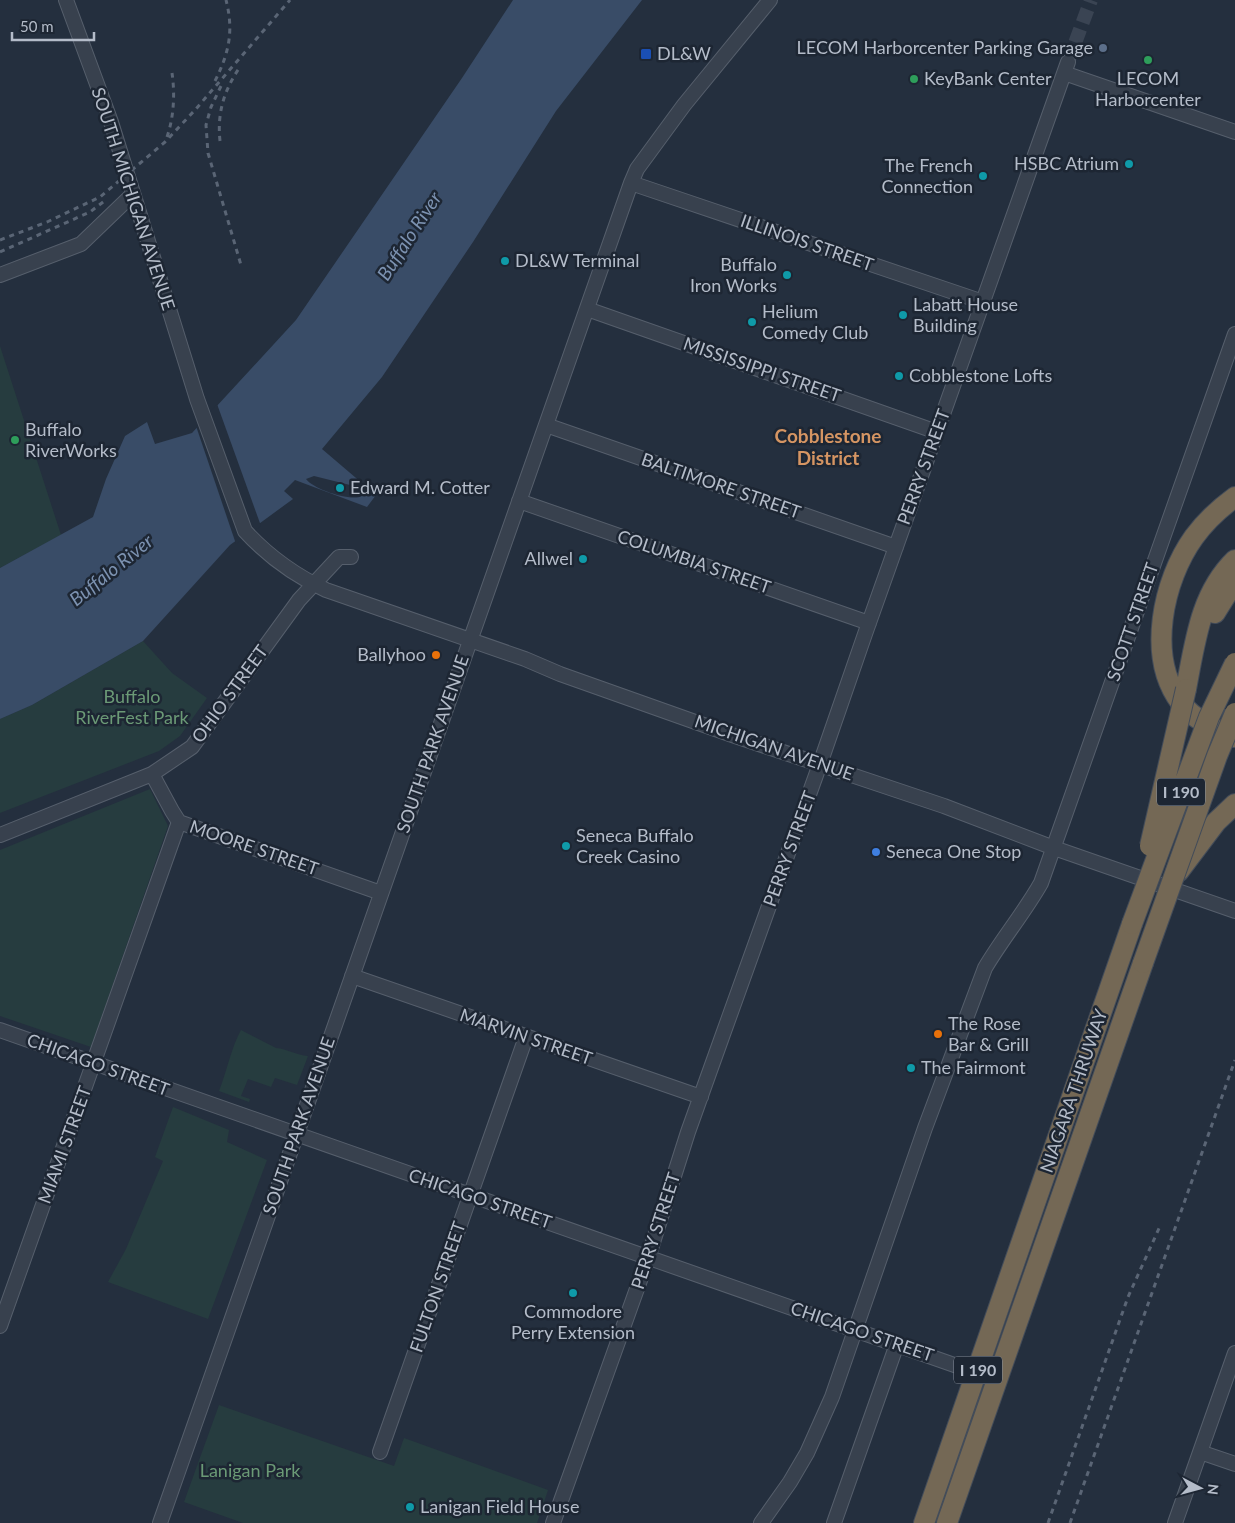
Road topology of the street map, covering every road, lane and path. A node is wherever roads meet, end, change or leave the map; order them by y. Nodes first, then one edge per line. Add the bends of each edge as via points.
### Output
1 (66, 0) edge
2 (770, 0) edge
3 (1235, 132) edge
4 (631, 183) junction
5 (133, 194) junction
6 (0, 275) edge
7 (983, 302) junction
8 (587, 309) junction
9 (1235, 334) edge
10 (546, 424) junction
11 (937, 432) junction
12 (1235, 496) edge
13 (519, 501) junction
14 (896, 547) junction
15 (352, 557) dead end
16 (1235, 560) edge
17 (1235, 581) edge
18 (314, 584) junction
19 (869, 623) junction
20 (470, 640) junction
21 (1235, 663) edge
22 (1186, 689) junction
23 (1235, 713) edge
24 (1235, 737) edge
25 (820, 764) junction
26 (152, 774) junction
27 (1235, 804) edge
28 (180, 822) junction
29 (0, 835) edge
30 (1054, 848) junction
31 (1173, 879) junction
32 (381, 893) junction
33 (1235, 911) edge
34 (1132, 924) junction
35 (352, 976) junction
36 (0, 1030) edge
37 (526, 1037) junction
38 (94, 1063) junction
39 (700, 1097) junction
40 (296, 1134) junction
41 (471, 1196) junction
42 (648, 1258) junction
43 (0, 1326) edge
44 (856, 1330) junction
45 (897, 1344) junction
46 (1235, 1353) edge
47 (960, 1367) dead end
48 (380, 1452) dead end
49 (1200, 1452) junction
50 (1235, 1464) edge
51 (160, 1523) edge
52 (553, 1523) edge
53 (761, 1523) edge
54 (834, 1523) edge
55 (924, 1523) edge
56 (947, 1523) edge
57 (1175, 1523) edge

1 - 5 street, SOUTH MICHIGAN AVENUE via 111,122
2 - 4 street, SOUTH PARK AVENUE via 673,120
3 - 7 street, PERRY STREET via 1066,68
4 - 7 street, ILLINOIS STREET
4 - 8 street, SOUTH PARK AVENUE
5 - 6 street via 81,244
5 - 18 street, SOUTH MICHIGAN AVENUE via 197,399 245,531 260,547
7 - 11 street, PERRY STREET
8 - 10 street, SOUTH PARK AVENUE
8 - 11 street, MISSISSIPPI STREET
9 - 30 street, SCOTT STREET
10 - 13 street, SOUTH PARK AVENUE
10 - 14 street, BALTIMORE STREET
11 - 14 street, PERRY STREET
12 - 24 highway, bridge via 1200,531 1182,557 1167,596 1162,625 1162,650 1173,690 1200,720
13 - 19 street, COLUMBIA STREET
13 - 20 street, SOUTH PARK AVENUE
14 - 19 street, PERRY STREET
15 - 18 street, OHIO STREET via 339,557
16 - 22 highway via 1217,581 1203,612
17 - 22 highway via 1212,619
18 - 20 street, MICHIGAN AVENUE
18 - 26 street, OHIO STREET via 192,747
19 - 25 street, PERRY STREET
20 - 25 street, MICHIGAN AVENUE
20 - 32 street, SOUTH PARK AVENUE
21 - 34 highway, NIAGARA THRUWAY / I 190, bridge via 1209,717
22 - 34 highway, bridge
23 - 31 highway, NIAGARA THRUWAY / I 190, bridge
25 - 30 street, MICHIGAN AVENUE
25 - 39 street, PERRY STREET
26 - 28 street, MOORE STREET
26 - 29 street, OHIO STREET
27 - 31 highway, bridge via 1216,822
28 - 32 street, MOORE STREET
28 - 38 street, MIAMI STREET
30 - 33 street, MICHIGAN AVENUE, bridge
30 - 44 street, SCOTT STREET via 1041,883 1027,908 985,968 925,1128
31 - 56 highway, NIAGARA THRUWAY / I 190, bridge
32 - 35 street, SOUTH PARK AVENUE
34 - 55 highway, NIAGARA THRUWAY / I 190
35 - 37 street, MARVIN STREET
35 - 40 street, SOUTH PARK AVENUE
36 - 38 street, CHICAGO STREET
37 - 39 street, MARVIN STREET
37 - 41 street, FULTON STREET
38 - 40 street, CHICAGO STREET
38 - 43 street, MIAMI STREET
39 - 42 street, PERRY STREET
40 - 41 street, CHICAGO STREET
40 - 51 street, SOUTH PARK AVENUE
41 - 42 street, CHICAGO STREET
41 - 48 street, FULTON STREET
42 - 44 street, CHICAGO STREET
42 - 52 street, PERRY STREET
44 - 45 street, CHICAGO STREET
44 - 53 street via 815,1438
45 - 47 street, CHICAGO STREET
45 - 54 street
46 - 49 street
49 - 50 street
49 - 57 street

